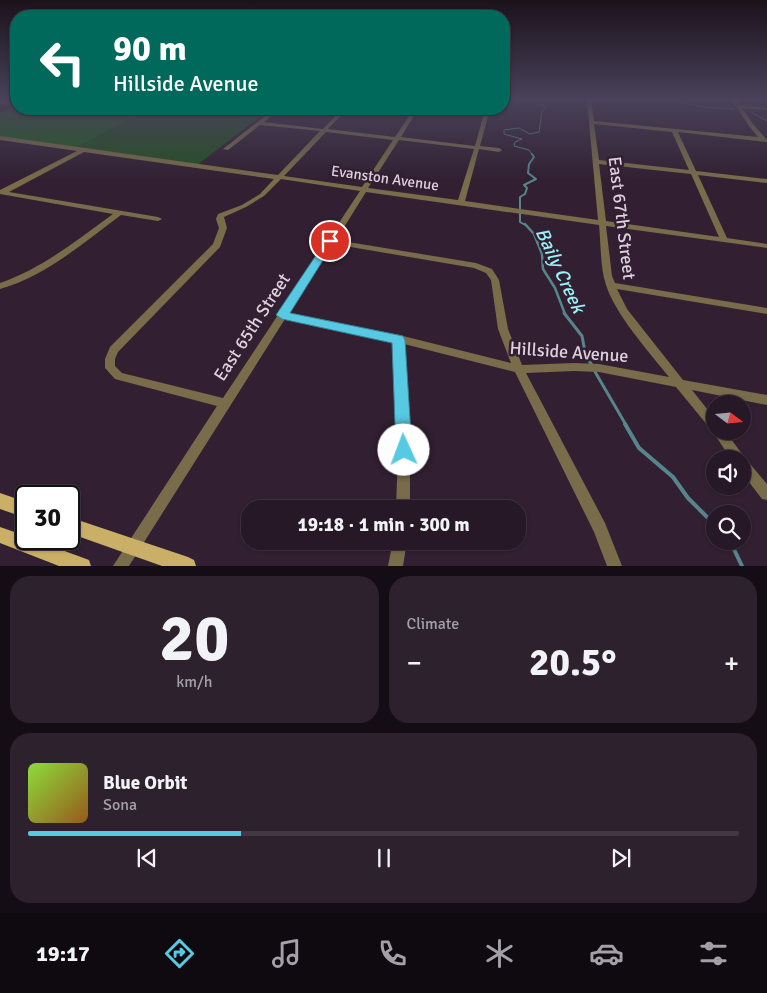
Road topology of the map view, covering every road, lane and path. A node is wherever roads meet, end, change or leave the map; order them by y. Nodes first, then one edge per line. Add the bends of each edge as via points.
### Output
1 (255, 126) edge
2 (291, 126) edge
3 (328, 126) edge
4 (405, 126) edge
5 (483, 126) edge
6 (592, 126) edge
7 (637, 126) edge
8 (754, 126) edge
9 (324, 130) junction
10 (674, 130) junction
11 (0, 138) edge
12 (397, 139) junction
13 (765, 141) edge
14 (476, 148) junction
15 (226, 149) dead end
16 (82, 150) junction
17 (499, 150) dead end
18 (596, 162) junction
19 (694, 173) junction
20 (279, 177) junction
21 (767, 181) edge
22 (364, 190) junction
23 (2, 192) edge
24 (461, 202) junction
25 (120, 212) junction
26 (158, 219) dead end
27 (603, 223) junction
28 (724, 240) junction
29 (330, 241) junction
30 (767, 246) edge
31 (490, 272) joint
32 (610, 285) junction
33 (0, 286) edge
34 (767, 311) edge
35 (282, 315) junction
36 (399, 340) junction
37 (518, 369) junction
38 (679, 382) junction
39 (767, 400) edge
40 (225, 403) junction
41 (706, 416) edge
42 (751, 474) edge
43 (767, 494) edge
44 (403, 500) edge
45 (0, 501) edge
46 (15, 506) edge
47 (80, 529) edge
48 (0, 535) edge
49 (132, 547) junction
50 (398, 550) edge
51 (83, 566) edge
52 (120, 566) edge
53 (188, 566) edge
54 (395, 566) edge
55 (614, 566) edge

1 - 15 street
2 - 9 street
3 - 9 street
4 - 12 street, East 65th Street
5 - 14 street
6 - 18 street, East 67th Street
7 - 10 street
8 - 13 street
9 - 12 street
9 - 20 street
10 - 13 street
10 - 19 street
11 - 16 street, Evanston Avenue
12 - 14 street
12 - 22 street, East 65th Street
14 - 17 street
14 - 24 street
16 - 20 street, Evanston Avenue
16 - 23 street
18 - 19 street
18 - 27 street, East 67th Street
19 - 21 street
19 - 28 street
20 - 22 street, Evanston Avenue
20 - 40 street via 253,201 220,217 224,228 220,240 114,350 109,362 110,368 119,376
22 - 24 street, Evanston Avenue
22 - 29 street, East 65th Street
23 - 25 street
24 - 27 street, Evanston Avenue
25 - 26 street
25 - 33 street via 42,269
27 - 28 street, Evanston Avenue
27 - 32 street, East 67th Street
28 - 30 street, Evanston Avenue
29 - 31 street via 474,265
29 - 35 street, East 65th Street
31 - 37 street via 507,344
32 - 34 street
32 - 38 street, East 67th Street via 624,311
35 - 36 street, Hillside Avenue
35 - 40 street, East 65th Street
36 - 37 street, Hillside Avenue
36 - 44 street
37 - 38 street, Hillside Avenue via 587,367
37 - 55 street via 600,528
38 - 39 street, Hillside Avenue
38 - 41 street, East 67th Street
40 - 49 street, East 65th Street
42 - 43 street
45 - 46 main road
47 - 49 main road
48 - 51 main road
49 - 52 street, East 65th Street
49 - 53 main road
50 - 54 street

